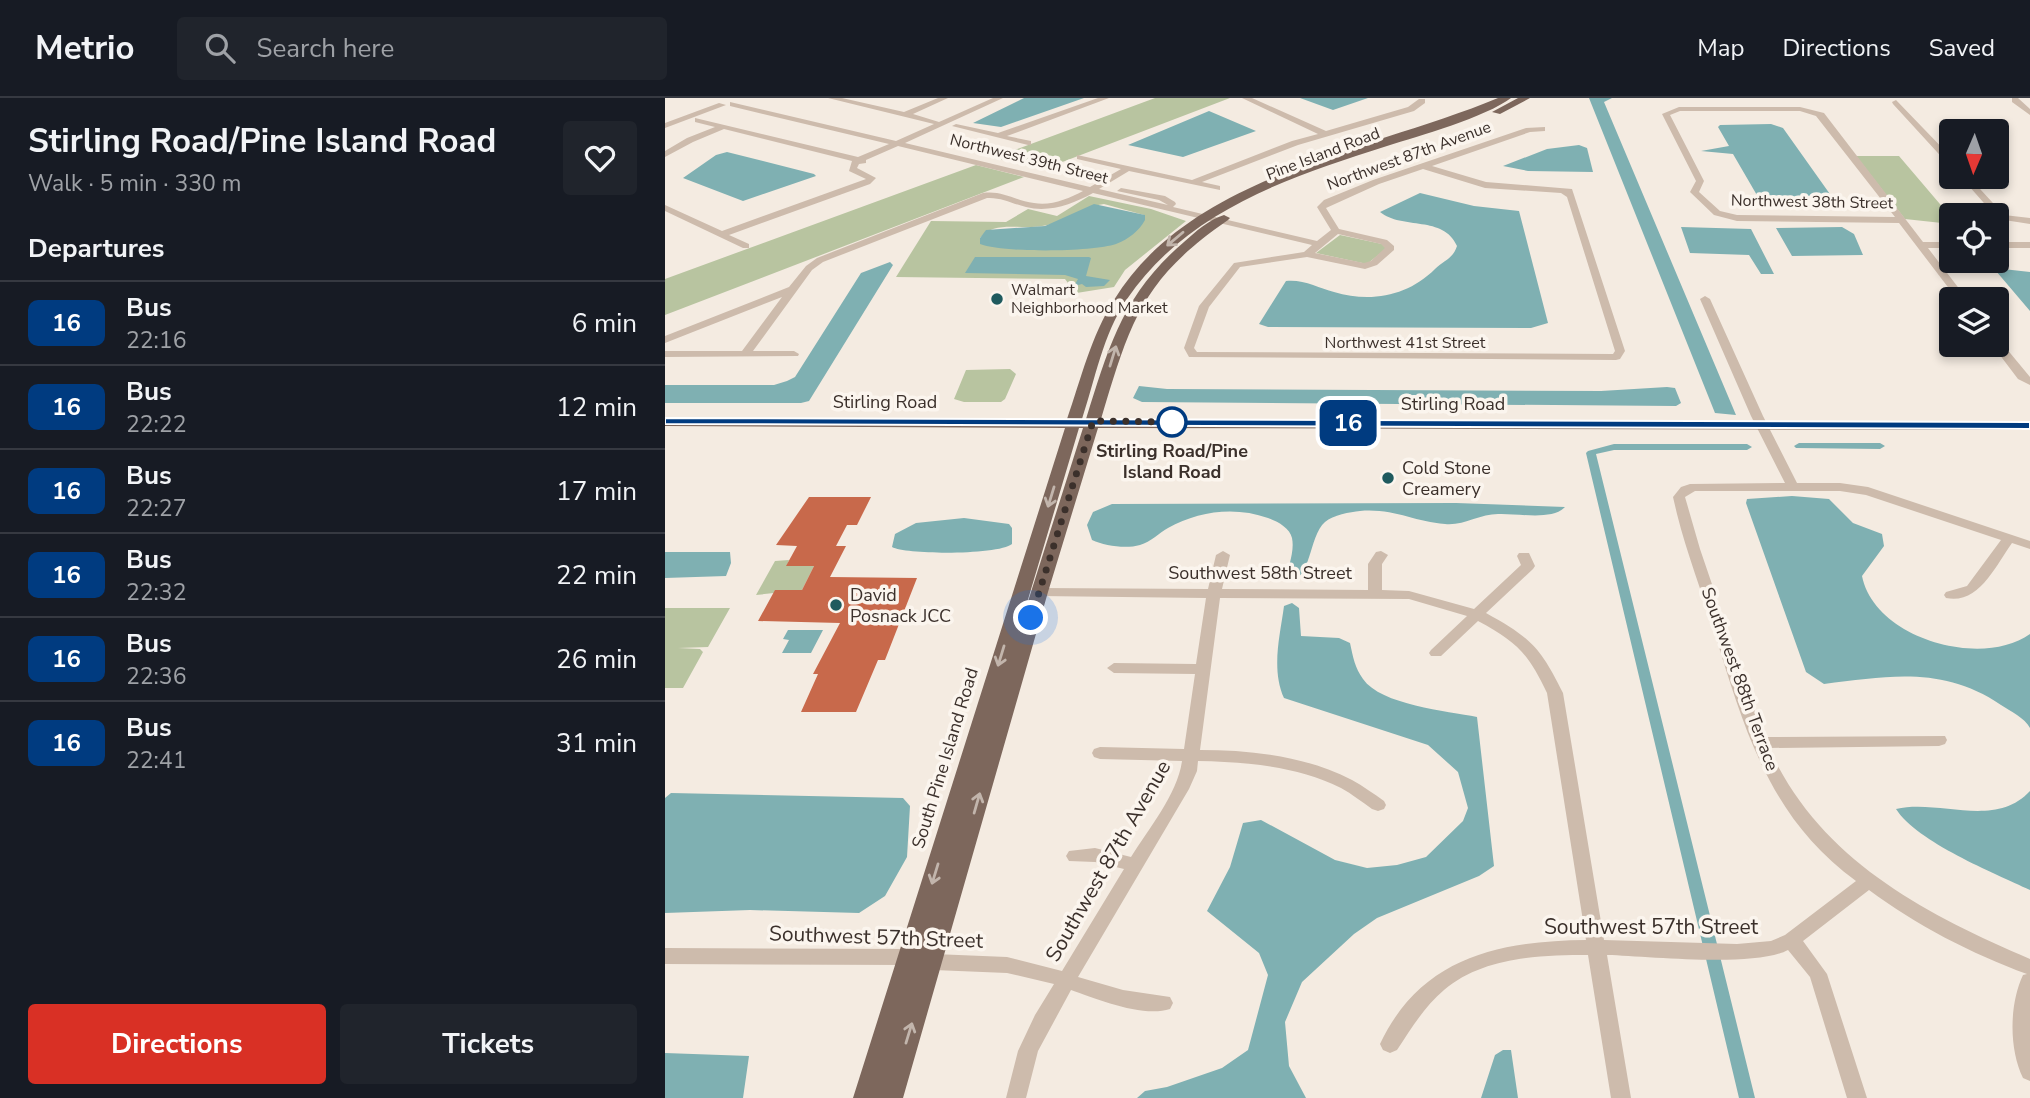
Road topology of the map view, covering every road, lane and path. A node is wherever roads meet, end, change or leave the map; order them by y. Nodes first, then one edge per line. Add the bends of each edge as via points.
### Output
1 (832, 98) edge
2 (944, 98) edge
3 (999, 98) edge
4 (1006, 98) edge
5 (1105, 98) edge
6 (1246, 98) edge
7 (1506, 98) edge
8 (1525, 98) edge
9 (744, 99) edge
10 (2015, 100) dead end
11 (1422, 101) dead end
12 (718, 102) edge
13 (1896, 102) dead end
14 (733, 104) junction
15 (2030, 113) edge
16 (905, 115) junction
17 (698, 120) dead end
18 (936, 122) dead end
19 (665, 124) edge
20 (724, 126) junction
21 (956, 126) dead end
22 (1542, 129) dead end
23 (1325, 134) junction
24 (998, 136) junction
25 (905, 142) junction
26 (1028, 143) dead end
27 (1939, 149) edge
28 (665, 155) edge
29 (1080, 157) dead end
30 (863, 161) junction
31 (1423, 166) junction
32 (1124, 167) junction
33 (1192, 183) junction
34 (1089, 186) junction
35 (1217, 188) dead end
36 (1976, 189) edge
37 (665, 208) edge
38 (1216, 217) junction
39 (1901, 220) junction
40 (2030, 221) edge
41 (1336, 231) junction
42 (722, 234) junction
43 (1321, 242) junction
44 (1921, 244) junction
45 (1939, 245) edge
46 (2009, 245) edge
47 (2030, 245) edge
48 (746, 246) dead end
49 (1307, 254) junction
50 (1953, 287) edge
51 (792, 289) junction
52 (1705, 299) dead end
53 (665, 340) edge
54 (665, 354) edge
55 (745, 354) junction
56 (794, 354) dead end
57 (2007, 357) edge
58 (2030, 382) edge
59 (665, 422) edge
60 (816, 426) junction
61 (2030, 426) edge
62 (1072, 427) junction
63 (1091, 427) junction
64 (1902, 429) junction
65 (665, 430) edge
66 (1765, 430) junction
67 (2030, 434) edge
68 (1793, 487) junction
69 (2008, 539) junction
70 (2030, 545) edge
71 (1223, 555) dead end
72 (1381, 555) dead end
73 (1524, 556) dead end
74 (1039, 592) junction
75 (1214, 592) junction
76 (1375, 592) junction
77 (1951, 595) dead end
78 (1477, 614) junction
79 (1436, 653) dead end
80 (1114, 668) dead end
81 (1204, 668) junction
82 (1939, 740) dead end
83 (1759, 743) junction
84 (1100, 753) dead end
85 (1193, 755) junction
86 (1378, 805) dead end
87 (1075, 856) dead end
88 (1135, 865) junction
89 (1868, 881) junction
90 (1791, 940) junction
91 (1598, 949) junction
92 (665, 956) edge
93 (920, 960) junction
94 (2030, 967) edge
95 (1066, 981) junction
96 (2030, 981) edge
97 (1163, 1003) dead end
98 (1390, 1044) dead end
99 (2030, 1072) edge
100 (866, 1098) edge
101 (890, 1098) edge
102 (1016, 1098) edge
103 (1621, 1098) edge
104 (1857, 1098) edge

1 - 16 street
2 - 16 street
3 - 25 street
4 - 25 street
5 - 24 street
6 - 23 street
7 - 38 main road, Pine Island Road via 1453,120 1305,167
8 - 38 main road, Pine Island Road via 1460,126 1315,173
9 - 14 street
9 - 25 street, Northwest 39th Street
10 - 15 street
11 - 23 street via 1411,109
12 - 14 street
12 - 19 street
13 - 27 street
14 - 25 street, Northwest 39th Street
16 - 18 street
17 - 20 street
20 - 28 street
20 - 30 street
21 - 24 street
22 - 31 street, Northwest 87th Avenue
23 - 33 street
24 - 26 street
25 - 30 street
25 - 34 street, Northwest 39th Street
29 - 32 street
30 - 42 street via 862,173 872,178
31 - 41 street, Northwest 87th Avenue via 1320,207
31 - 49 street, Northwest 41st Street via 1485,185 1567,192 1620,358 1190,356 1204,306 1237,265
32 - 33 street
32 - 34 street
33 - 35 street
34 - 38 street, Northwest 39th Street
34 - 38 street, Northwest 39th Street
34 - 51 street via 1058,205 1033,206 992,194 820,260
36 - 40 street via 2001,217
37 - 42 street
38 - 43 street, Northwest 39th Street
38 -> 62 main road, Pine Island Road via 1163,249 1121,298 1105,328
63 -> 38 main road, Pine Island Road via 1119,337 1137,299
39 - 39 street, Northwest 38th Street via 1821,115 1812,111 1669,111 1666,115 1700,181 1694,192 1722,215
39 - 44 street
41 - 43 street
41 - 49 street via 1393,246 1366,267
42 - 48 street
43 - 49 street
44 - 45 street
44 - 50 street
46 - 47 street
51 - 53 street
51 - 55 street
52 - 66 street
54 - 55 street
55 - 56 street
57 - 58 street
59 - 60 main road, Stirling Road
60 - 62 main road, Stirling Road
60 - 65 main road, Stirling Road
61 - 64 main road, Stirling Road
62 - 63 main road, Stirling Road
62 -> 93 main road, South Pine Island Road
63 - 66 main road, Stirling Road
63 - 74 main road, South Pine Island Road
64 - 66 main road, Stirling Road
64 - 67 main road, Stirling Road
66 - 68 street
68 - 69 street via 1881,494
68 - 83 street, Southwest 88th Terrace via 1685,489 1679,500
69 - 70 street
69 - 77 street via 1972,589
71 - 75 street, Southwest 87th Avenue
72 - 76 street via 1375,564
73 - 78 street via 1528,566
74 - 75 street, Southwest 58th Street
93 -> 74 main road, South Pine Island Road
75 - 76 street, Southwest 58th Street
75 - 81 street, Southwest 87th Avenue
76 - 78 street, Southwest 58th Street via 1420,597
78 - 79 street
78 - 91 street, Southwest 58th Street via 1521,640 1540,662 1556,693
80 - 81 street
81 - 85 street, Southwest 87th Avenue
82 - 83 street
83 - 89 street, Southwest 88th Terrace via 1793,806
84 - 85 street
85 - 86 street via 1294,763 1348,784
85 - 88 street, Southwest 87th Avenue via 1181,789
87 - 88 street via 1095,855
88 - 95 street, Southwest 87th Avenue
89 - 90 street, Southwest 57th Street
89 - 94 street via 1936,924
90 - 91 street, Southwest 57th Street via 1774,949 1749,951
90 - 104 street via 1818,974
91 - 98 street, Southwest 57th Street via 1523,950 1470,963 1417,1004
91 - 103 street, Southwest 58th Street
92 - 93 street, Southwest 57th Street
93 - 95 street, Southwest 57th Street via 1006,965
93 - 100 main road, South Pine Island Road
101 -> 93 main road, South Pine Island Road
95 - 97 street, Southwest 57th Street via 1139,1003
95 - 102 street, Southwest 87th Avenue via 1028,1051
96 - 99 street via 2022,1029

